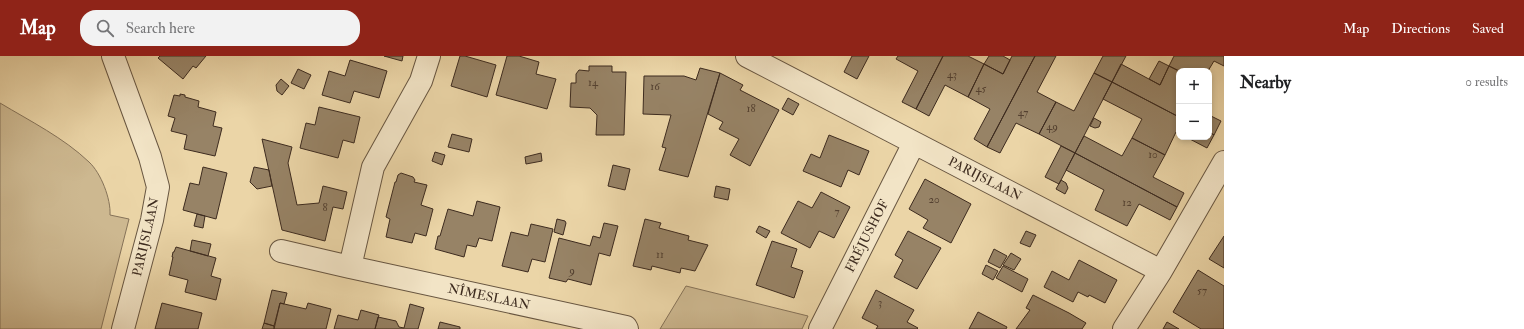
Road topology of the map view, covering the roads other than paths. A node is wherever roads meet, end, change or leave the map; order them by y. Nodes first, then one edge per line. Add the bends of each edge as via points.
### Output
1 (113, 56) edge
2 (429, 56) edge
3 (747, 56) edge
4 (914, 143) junction
5 (1224, 162) edge
6 (281, 251) dead end
7 (350, 267) junction
8 (1161, 271) junction
9 (123, 329) edge
10 (628, 329) edge
11 (820, 329) edge
12 (1124, 329) edge

1 - 9 street, PARIJSLAAN via 150,157 158,187 152,220
2 - 7 street via 421,81 373,167
3 - 4 street, PARIJSLAAN
4 - 8 street, PARIJSLAAN
4 - 11 street, FRÉJUSHOF
5 - 8 street
6 - 7 street, NÎMESLAAN
7 - 10 street, NÎMESLAAN
8 - 12 street

